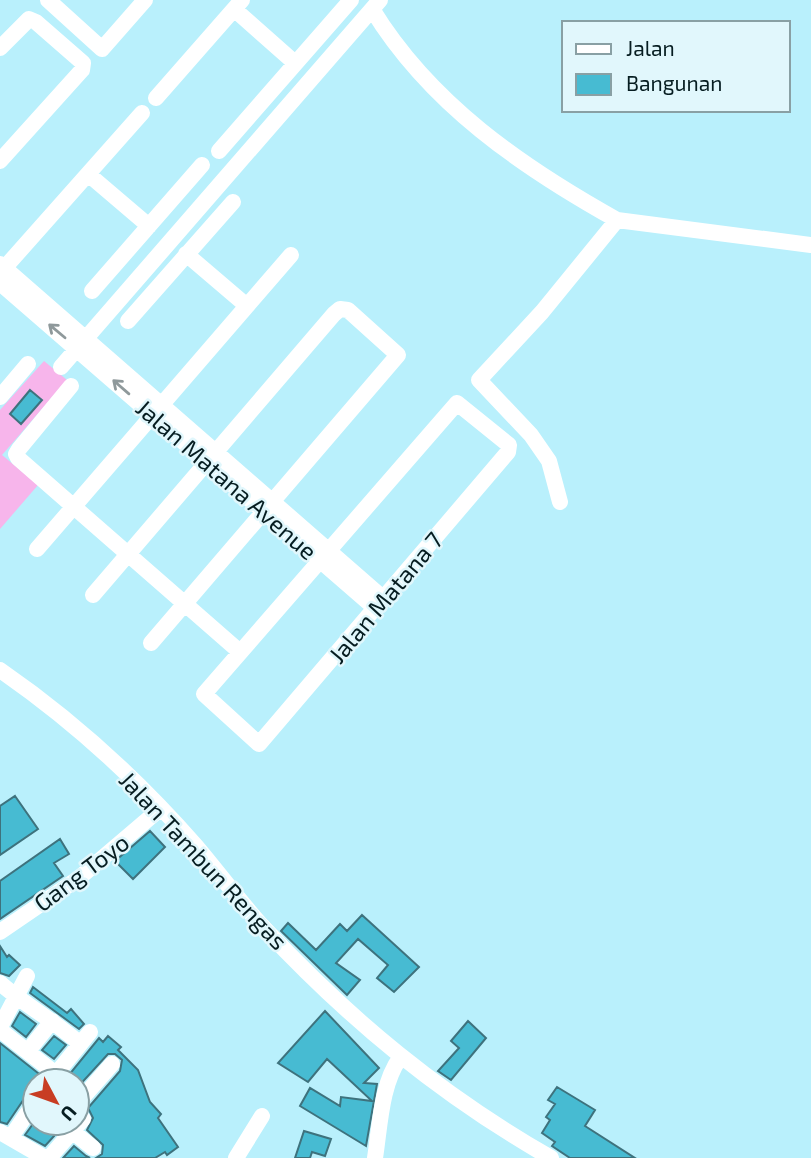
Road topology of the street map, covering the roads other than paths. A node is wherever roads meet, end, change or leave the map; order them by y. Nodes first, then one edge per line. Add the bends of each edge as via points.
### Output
1 (48, 0) edge
2 (145, 0) edge
3 (351, 0) edge
4 (238, 5) edge
5 (376, 5) edge
6 (0, 48) edge
7 (295, 63) junction
8 (156, 97) dead end
9 (142, 113) dead end
10 (219, 151) dead end
11 (0, 161) edge
12 (202, 165) dead end
13 (88, 174) junction
14 (233, 202) dead end
15 (617, 220) junction
16 (149, 226) junction
17 (811, 244) edge
18 (186, 254) junction
19 (291, 255) dead end
20 (1, 272) edge
21 (92, 291) dead end
22 (247, 306) junction
23 (128, 321) dead end
24 (82, 343) junction
25 (28, 365) dead end
26 (61, 367) dead end
27 (71, 386) dead end
28 (0, 397) edge
29 (157, 409) junction
30 (211, 457) junction
31 (560, 502) dead end
32 (268, 506) junction
33 (73, 507) junction
34 (37, 549) dead end
35 (127, 554) junction
36 (324, 555) junction
37 (93, 595) dead end
38 (184, 604) junction
39 (380, 604) junction
40 (151, 643) dead end
41 (240, 652) junction
42 (0, 670) edge
43 (152, 816) junction
44 (0, 932) edge
45 (27, 976) dead end
46 (0, 983) edge
47 (15, 999) junction
48 (52, 1021) junction
49 (0, 1028) edge
50 (28, 1051) junction
51 (396, 1063) junction
52 (112, 1064) dead end
53 (44, 1067) edge
54 (62, 1067) edge
55 (91, 1088) edge
56 (262, 1116) dead end
57 (21, 1118) edge
58 (6, 1135) edge
59 (65, 1137) edge
60 (80, 1137) edge
61 (93, 1147) dead end
62 (41, 1157) edge
63 (236, 1158) edge
64 (375, 1158) edge
65 (551, 1158) edge

1 - 2 street via 102,49
3 - 7 street
4 - 7 street
4 - 8 street
5 - 15 street via 413,65 462,115 547,180
5 - 24 street
6 - 11 street via 29,19 83,63 82,70
7 - 10 street
9 - 13 street
12 - 16 street
13 - 16 street
13 - 20 street
14 - 18 street
15 - 17 street
15 - 31 street via 479,380 549,461
16 - 21 street
18 - 22 street
18 - 23 street
19 - 22 street
20 - 24 street, Jalan Matana Avenue
22 - 29 street
24 - 26 street
24 - 29 street, Jalan Matana Avenue
25 - 28 street
27 - 33 street via 16,454
29 - 30 street, Jalan Matana Avenue
29 - 33 street
30 - 32 street, Jalan Matana Avenue
30 - 32 street via 340,309 348,310 398,355
30 - 35 street
32 - 36 street, Jalan Matana Avenue
32 - 38 street
33 - 34 street
33 - 35 street
35 - 37 street
35 - 38 street
36 - 39 street, Jalan Matana Avenue
36 - 39 street, Jalan Matana 7 via 457,402 510,449
36 - 41 street
38 - 40 street
38 - 41 street
39 - 41 street, Jalan Matana 7 via 259,744 204,694
42 - 43 street, Jalan Tambun Rengas via 80,733
43 - 44 street, Gang Toyo via 79,878
43 - 51 street, Jalan Tambun Rengas via 196,846 264,928
45 - 47 street
46 - 47 street
47 - 48 street
47 - 49 street
48 - 50 street
48 - 54 street via 85,1038
49 - 50 street
50 - 53 street
51 - 64 street
51 - 65 street, Jalan Tambun Rengas
52 - 55 street
56 - 63 street
57 - 58 street
58 - 62 street
59 - 62 street
60 - 61 street

